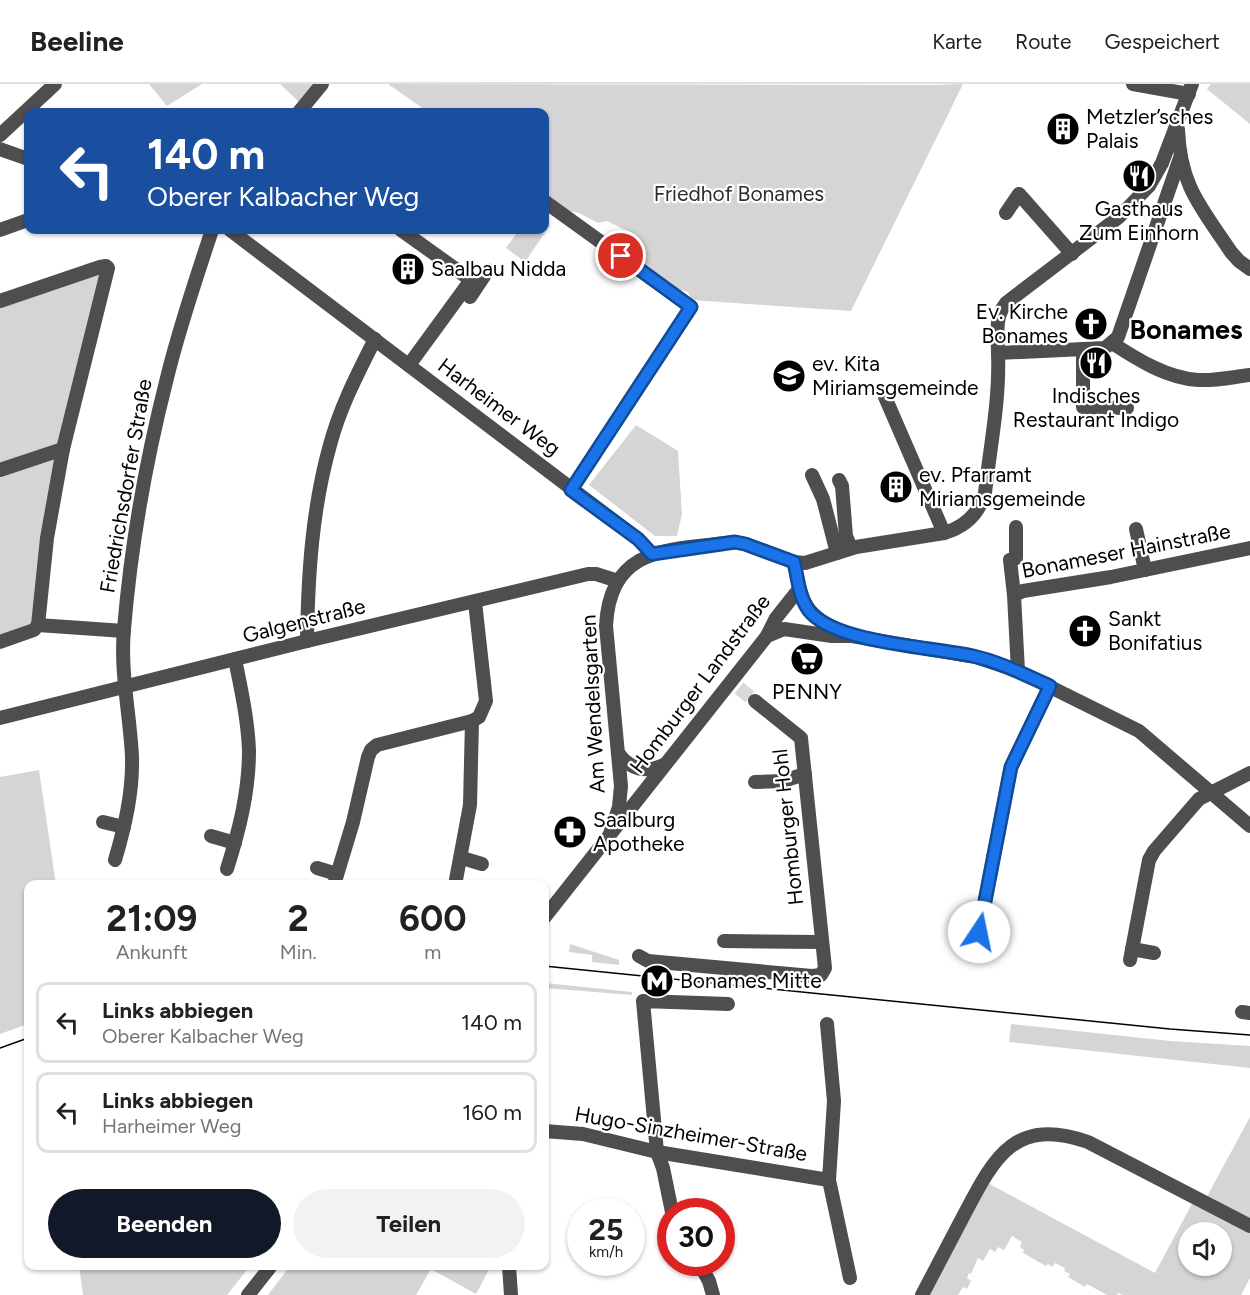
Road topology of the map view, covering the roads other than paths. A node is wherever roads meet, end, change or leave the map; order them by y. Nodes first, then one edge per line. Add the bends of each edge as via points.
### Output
1 (55, 84) edge
2 (322, 84) edge
3 (1132, 84) edge
4 (1191, 89) edge
5 (29, 108) edge
6 (302, 108) edge
7 (24, 113) edge
8 (1178, 124) junction
9 (0, 135) edge
10 (0, 149) edge
11 (24, 158) edge
12 (1180, 158) junction
13 (1162, 163) junction
14 (1153, 178) junction
15 (1170, 187) junction
16 (549, 205) edge
17 (1006, 213) dead end
18 (24, 221) edge
19 (0, 230) edge
20 (211, 234) edge
21 (236, 234) edge
22 (407, 234) edge
23 (1072, 254) junction
24 (1250, 269) edge
25 (488, 270) dead end
26 (0, 301) edge
27 (441, 323) junction
28 (375, 339) junction
29 (1112, 343) junction
30 (1083, 349) junction
31 (998, 353) junction
32 (409, 365) junction
33 (1250, 375) edge
34 (885, 397) dead end
35 (1127, 408) dead end
36 (63, 449) junction
37 (0, 470) edge
38 (812, 475) dead end
39 (839, 480) dead end
40 (571, 490) junction
41 (1016, 527) dead end
42 (1136, 529) dead end
43 (944, 533) junction
44 (851, 548) junction
45 (1250, 548) edge
46 (837, 553) junction
47 (652, 554) junction
48 (794, 562) junction
49 (1145, 570) junction
50 (618, 581) junction
51 (800, 589) junction
52 (1014, 596) junction
53 (475, 602) junction
54 (38, 625) junction
55 (124, 631) junction
56 (766, 636) junction
57 (852, 636) junction
58 (307, 641) junction
59 (0, 642) edge
60 (235, 659) junction
61 (1018, 671) junction
62 (125, 686) junction
63 (1050, 686) junction
64 (755, 701) tunnel mouth
65 (0, 718) edge
66 (472, 721) junction
67 (618, 753) junction
68 (664, 765) junction
69 (1250, 772) edge
70 (805, 774) junction
71 (755, 782) dead end
72 (1211, 792) junction
73 (103, 822) dead end
74 (1250, 826) edge
75 (124, 827) junction
76 (610, 834) junction
77 (211, 836) dead end
78 (236, 843) junction
79 (462, 858) junction
80 (115, 860) dead end
81 (482, 864) dead end
82 (317, 868) dead end
83 (227, 869) dead end
84 (336, 880) edge
85 (456, 880) edge
86 (549, 912) edge
87 (1002, 937) dead end
88 (724, 941) dead end
89 (821, 942) junction
90 (1154, 953) dead end
91 (639, 956) dead end
92 (728, 1004) dead end
93 (827, 1024) dead end
94 (549, 1131) edge
95 (657, 1152) junction
96 (829, 1180) junction
97 (669, 1198) edge
98 (1250, 1226) edge
99 (267, 1270) edge
100 (509, 1270) edge
101 (706, 1276) edge
102 (850, 1278) dead end
103 (510, 1293) edge
104 (248, 1295) edge
105 (713, 1295) edge
106 (922, 1295) edge

1 - 5 street
2 - 6 street
3 - 4 street
4 - 8 street
7 - 9 street
8 - 12 street
8 - 13 street
10 - 11 street
12 - 13 street
12 - 15 street
12 - 24 street via 1193,195 1232,252
13 - 14 street
14 - 15 street via 1162,179
14 - 23 street via 1119,218
15 - 29 street via 1118,338
16 - 40 street via 691,307
17 - 23 street via 1019,194
18 - 19 street
20 - 55 street, Friedrichsdorfer Straße via 178,336 151,444
21 - 28 street, Harheimer Weg
22 - 27 street via 471,280
23 - 31 street via 1001,309
25 - 27 street via 453,321
26 - 36 street via 100,267 108,268
27 - 32 street
28 - 32 street, Harheimer Weg
28 - 58 street via 349,389 326,460 308,571
29 - 30 street via 1105,348
29 - 33 street via 1161,370 1186,378 1212,380
30 - 31 street
30 - 35 street via 1083,407
31 - 43 street via 998,397 982,504 975,514
32 - 40 street, Harheimer Weg
34 - 43 street
36 - 37 street
36 - 54 street via 47,538
38 - 46 street via 823,499
39 - 44 street
40 - 47 street, Harheimer Weg via 638,539
41 - 52 street via 1016,558 1010,560
42 - 49 street
43 - 44 street
44 - 46 street
45 - 49 street, Bonameser Hainstraße
46 - 48 street via 816,561
47 - 48 street via 735,542
47 - 50 street, Am Wendelsgarten via 639,560
48 - 51 street
49 - 52 street, Bonameser Hainstraße via 1023,591
50 - 53 street, Galgenstraße via 588,574
50 - 67 street, Am Wendelsgarten via 609,600 606,626
51 - 56 street, Homburger Landstraße
51 - 57 street via 811,613 828,626
52 - 61 street, Bonameser Hainstraße
53 - 58 street, Galgenstraße
53 - 66 street via 486,701 479,717
54 - 55 street
54 - 59 street
55 - 62 street, Friedrichsdorfer Straße
56 - 57 street via 784,629
56 - 68 street, Homburger Landstraße via 735,685
57 - 61 street via 976,657
58 - 60 street, Galgenstraße
60 - 62 street, Galgenstraße
60 - 78 street via 249,750
61 - 63 street
62 - 65 street, Galgenstraße
62 - 75 street, Friedrichsdorfer Straße via 132,758
63 - 72 street via 1139,731
63 - 87 street via 1011,767 981,921 979,932
64 - 70 street, Homburger Hohl via 801,738
66 - 79 street via 472,776
66 - 84 street via 377,745 371,750
67 - 68 street via 639,769
67 - 76 street, Am Wendelsgarten via 619,807
68 - 76 street, Homburger Landstraße
69 - 72 street
70 - 71 street via 783,781
70 - 89 street, Homburger Hohl
72 - 74 street
72 - 90 street via 1198,799 1149,860 1131,954
73 - 75 street
75 - 80 street, Friedrichsdorfer Straße
76 - 86 street, Homburger Landstraße
77 - 78 street
78 - 83 street
79 - 81 street
79 - 85 street
82 - 84 street
88 - 89 street
89 - 91 street, Homburger Hohl via 825,968 821,975 812,976 648,961
92 - 95 street via 643,1001
93 - 96 street via 834,1101
94 - 95 street, Hugo-Sinzheimer-Straße via 583,1134
95 - 96 street, Hugo-Sinzheimer-Straße
95 - 97 street
96 - 102 street
98 - 106 street via 1088,1142 1071,1136 1035,1136 1007,1148 990,1167
99 - 104 street
100 - 103 street
101 - 105 street

